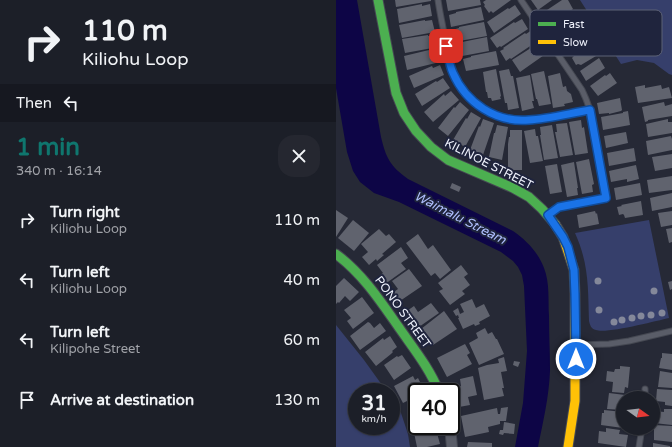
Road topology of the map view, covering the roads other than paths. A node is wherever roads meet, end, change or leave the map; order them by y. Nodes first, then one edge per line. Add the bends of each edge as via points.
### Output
1 (378, 0) edge
2 (438, 0) edge
3 (521, 0) edge
4 (530, 13) edge
5 (559, 56) edge
6 (590, 110) junction
7 (548, 215) junction
8 (336, 254) edge
9 (672, 331) edge
10 (576, 345) junction
11 (435, 383) edge
12 (451, 435) edge
13 (641, 435) edge
14 (452, 447) edge
15 (568, 447) edge
16 (639, 447) edge

1 - 7 street, KILINOE STREET via 396,93 404,113 416,132 448,160 521,192
2 - 6 lane via 452,72 462,89 476,104 495,115 520,120
3 - 4 lane
5 - 6 lane via 582,90
6 - 7 lane via 606,198 559,207
7 - 10 street, KILINOE STREET via 568,247 574,270
8 - 11 street, PONO STREET via 368,285 427,367
9 - 10 lane via 609,344
10 - 15 street, KILINOE STREET via 575,401
12 - 14 street
13 - 16 lane

